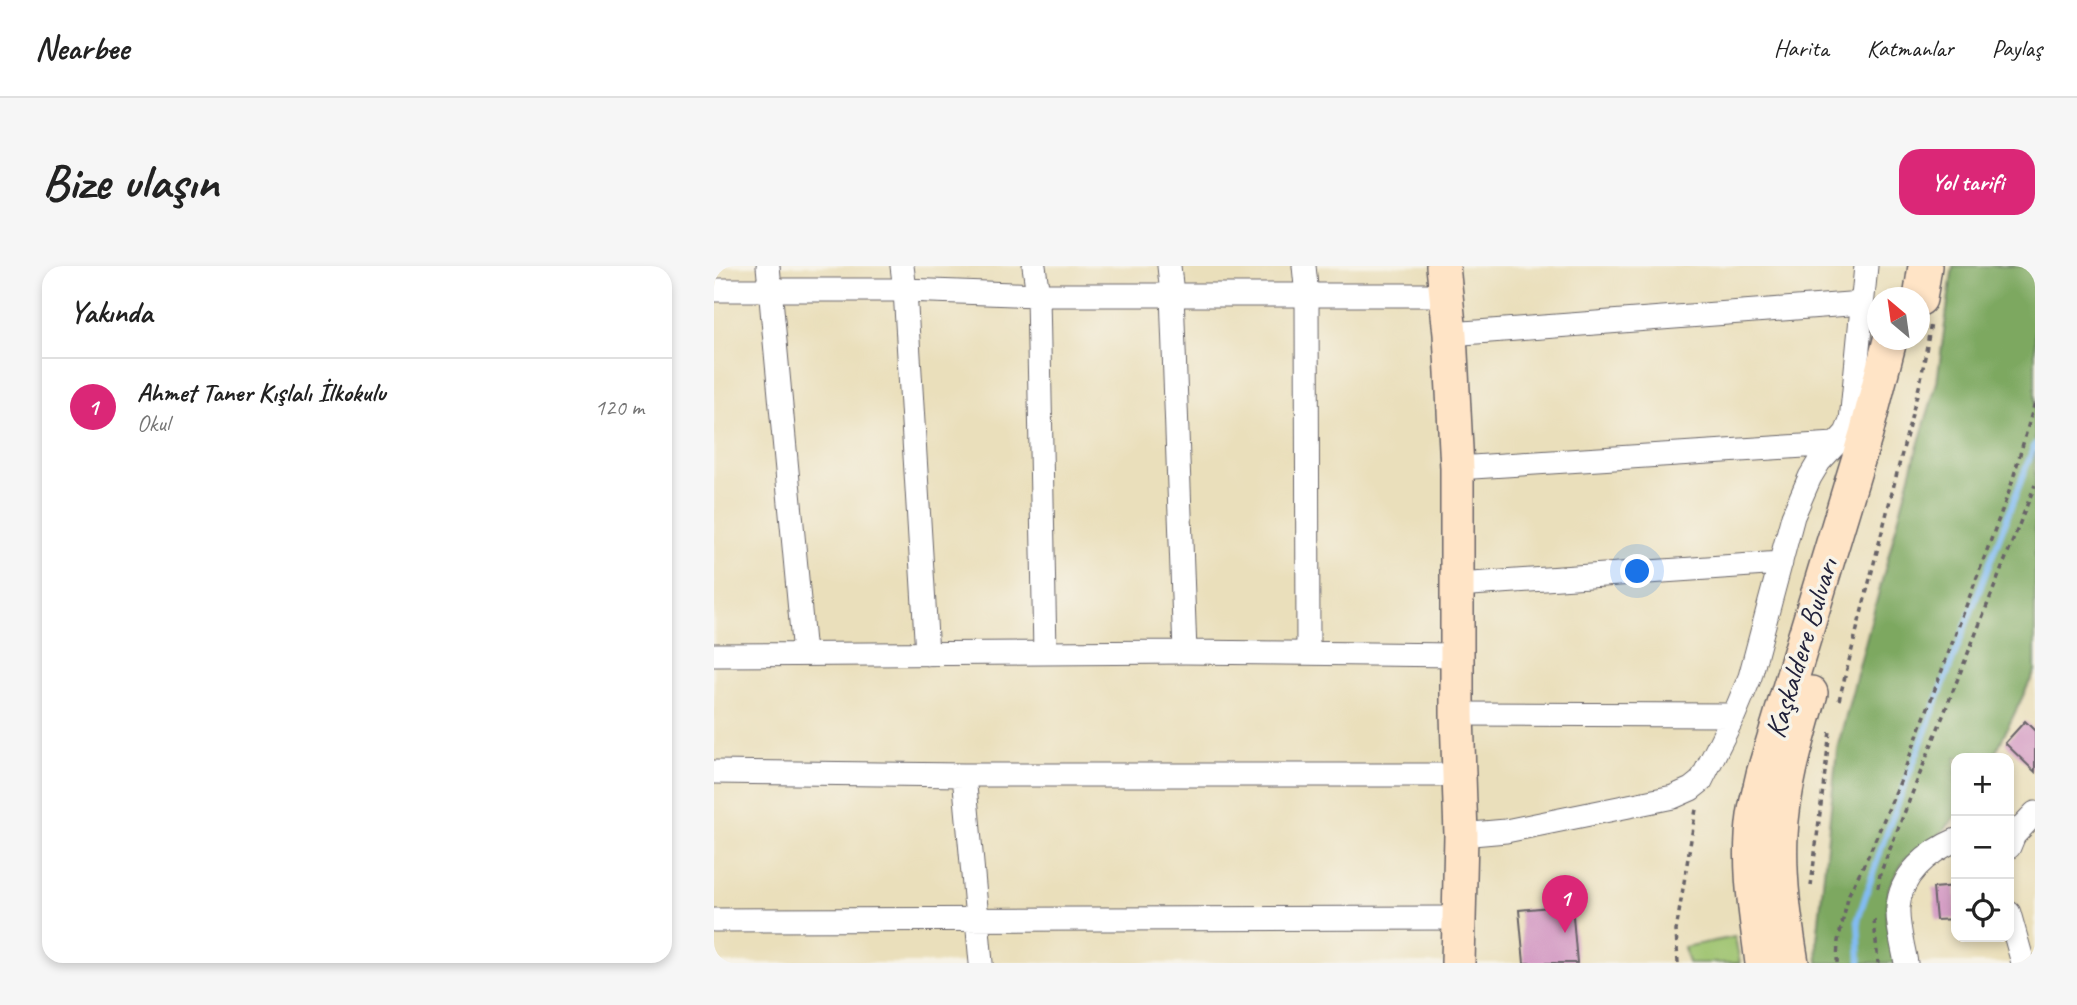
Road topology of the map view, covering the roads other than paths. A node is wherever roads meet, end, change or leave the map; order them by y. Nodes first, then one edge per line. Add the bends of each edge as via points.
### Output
1 (768, 266) edge
2 (902, 266) edge
3 (1034, 266) edge
4 (1169, 266) edge
5 (1304, 266) edge
6 (1866, 266) edge
7 (1903, 266) edge
8 (1925, 266) edge
9 (1445, 281) edge
10 (1902, 287) edge
11 (1926, 287) edge
12 (905, 289) junction
13 (714, 290) edge
14 (771, 290) junction
15 (1172, 294) junction
16 (1038, 295) junction
17 (1307, 296) junction
18 (1863, 303) junction
19 (1450, 334) junction
20 (1887, 350) edge
21 (1906, 350) edge
22 (1835, 444) junction
23 (1457, 468) junction
24 (1781, 563) junction
25 (1457, 584) junction
26 (1185, 652) junction
27 (1308, 652) junction
28 (1045, 653) junction
29 (804, 654) junction
30 (928, 654) junction
31 (714, 655) edge
32 (1457, 655) junction
33 (1457, 713) junction
34 (1734, 715) junction
35 (714, 772) edge
36 (964, 775) junction
37 (1459, 775) junction
38 (2035, 813) edge
39 (1461, 835) junction
40 (2014, 836) edge
41 (1951, 842) edge
42 (1458, 918) junction
43 (714, 920) edge
44 (977, 921) junction
45 (2014, 931) edge
46 (981, 963) edge
47 (1458, 963) edge
48 (1762, 963) edge
49 (1793, 963) edge
50 (1906, 963) edge
51 (2023, 963) edge

1 - 14 street
2 - 12 street
3 - 16 street
4 - 15 street
5 - 17 street
6 - 18 street
7 - 10 main road
8 - 11 main road
9 - 17 street
9 - 19 main road
12 - 14 street
12 - 16 street
12 - 30 street
13 - 14 street
14 - 29 street
15 - 16 street
15 - 17 street
15 - 26 street
16 - 28 street
17 - 27 street
18 - 19 street
18 - 22 street via 1851,421
19 - 23 main road
20 - 48 main road, Kaşkaldere Bulvarı via 1754,818 1752,865
21 - 49 main road, Kaşkaldere Bulvarı via 1787,787 1781,876
22 - 23 street
22 - 24 street via 1810,477 1793,516
23 - 25 main road
24 - 25 street
24 - 34 street
25 - 32 main road
26 - 27 street
26 - 28 street
27 - 32 street
28 - 30 street
29 - 30 street
29 - 31 street
32 - 33 main road
33 - 34 street
33 - 37 main road
34 - 39 street via 1701,781 1673,797 1506,831
35 - 36 street
36 - 37 street
36 - 44 street
37 - 39 main road
38 - 40 street
39 - 42 main road
41 - 50 street via 1924,859 1902,891 1899,926
42 - 44 street
42 - 47 main road
43 - 44 street
44 - 46 street
45 - 51 street

